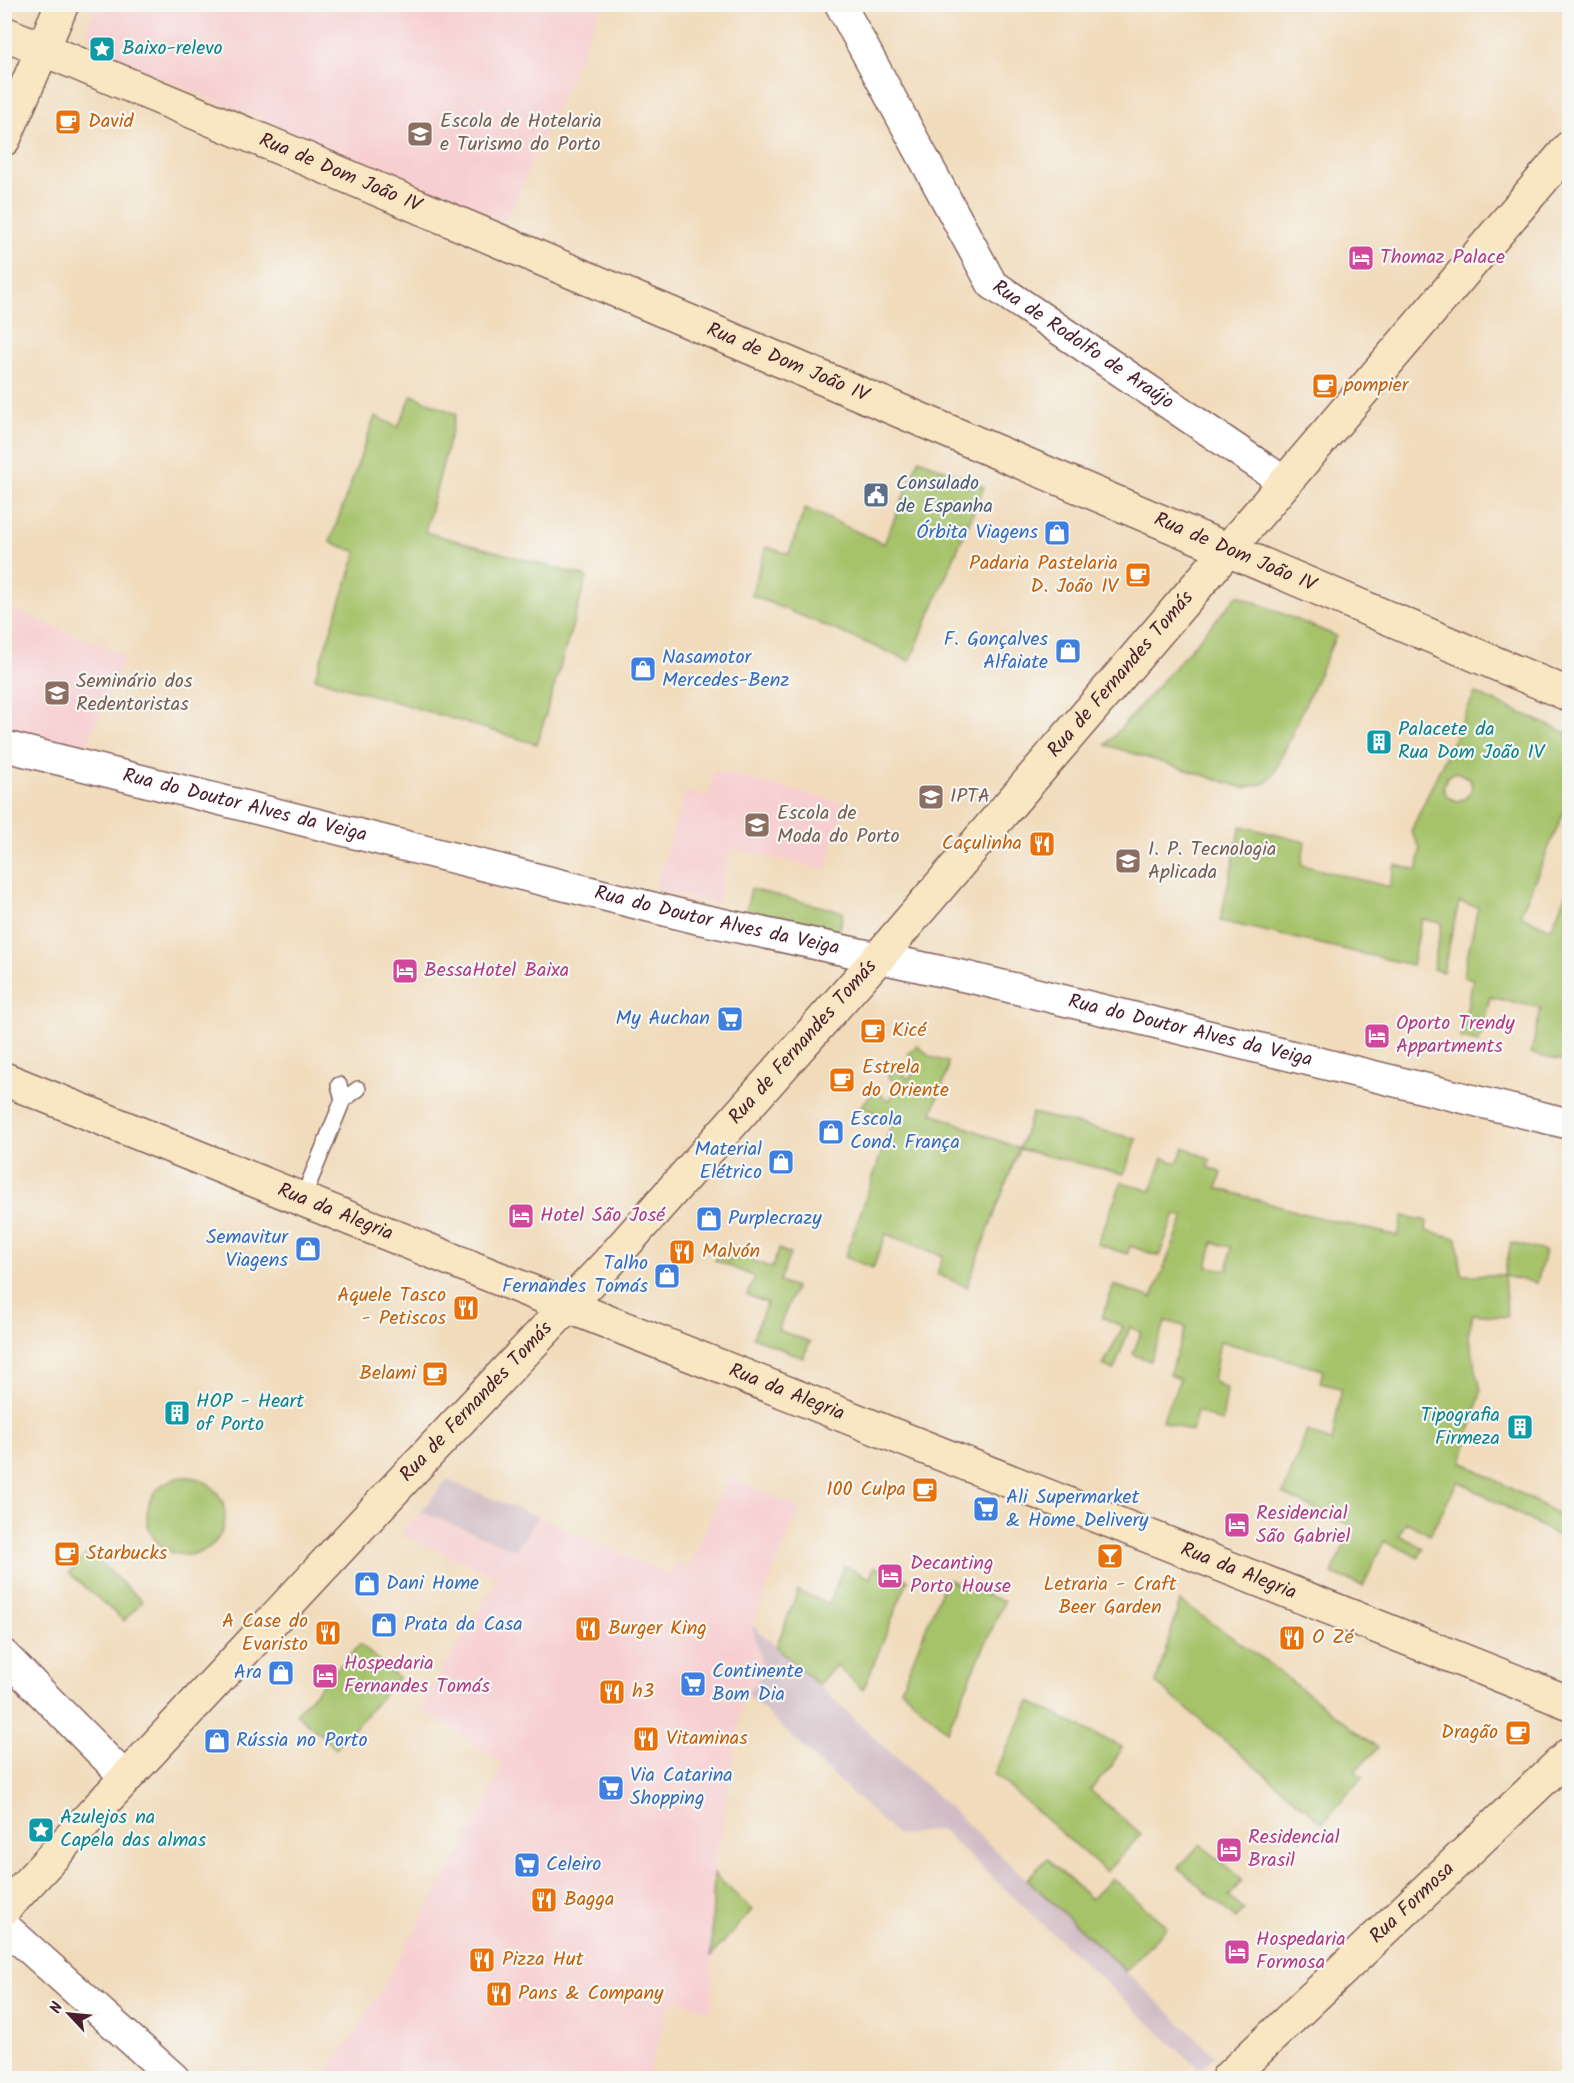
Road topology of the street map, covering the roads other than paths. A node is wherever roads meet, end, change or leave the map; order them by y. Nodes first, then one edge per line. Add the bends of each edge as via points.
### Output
1 (62, 4) edge
2 (840, 4) edge
3 (4, 33) edge
4 (43, 49) junction
5 (4, 139) edge
6 (1569, 147) edge
7 (1286, 483) junction
8 (1229, 549) junction
9 (1569, 695) edge
10 (4, 746) edge
11 (878, 958) junction
12 (4, 1079) edge
13 (358, 1089) dead end
14 (1569, 1124) edge
15 (302, 1200) junction
16 (568, 1306) junction
17 (4, 1656) edge
18 (1569, 1703) edge
19 (1569, 1754) edge
20 (125, 1777) junction
21 (4, 1910) edge
22 (4, 1926) edge
23 (174, 2079) edge
24 (1228, 2079) edge

1 - 4 main road
2 - 7 street, Rua de Rodolfo de Araújo via 992,284
3 - 4 main road, Rua de Dom João IV
4 - 5 main road
4 - 8 main road, Rua de Dom João IV
6 - 7 main road, Rua de Fernandes Tomás
7 - 8 main road, Rua de Fernandes Tomás
8 - 9 main road, Rua de Dom João IV
8 - 11 main road, Rua de Fernandes Tomás
10 - 11 street, Rua do Doutor Alves da Veiga via 687,907
11 - 14 street, Rua do Doutor Alves da Veiga
11 - 16 main road, Rua de Fernandes Tomás
12 - 15 main road, Rua da Alegria
13 - 15 lane via 341,1092
15 - 16 main road, Rua da Alegria
16 - 18 main road, Rua da Alegria
16 - 20 main road, Rua de Fernandes Tomás
17 - 20 street
19 - 24 main road, Rua Formosa
20 - 21 main road, Rua de Fernandes Tomás
22 - 23 street

